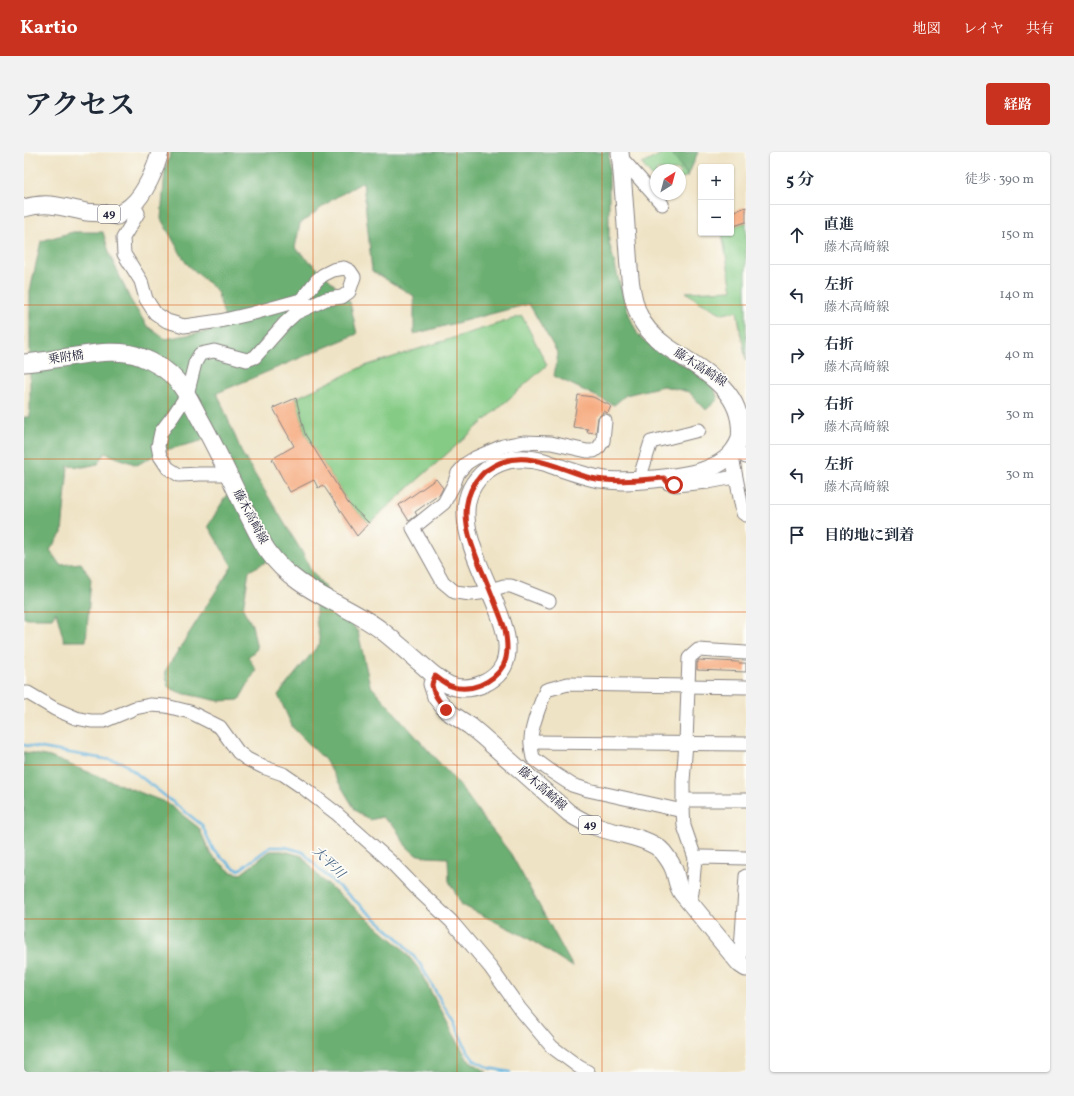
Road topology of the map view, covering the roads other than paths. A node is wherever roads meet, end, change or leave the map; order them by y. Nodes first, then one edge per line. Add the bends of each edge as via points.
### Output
1 (160, 152) edge
2 (621, 157) edge
3 (134, 204) junction
4 (662, 204) dead end
5 (24, 208) edge
6 (93, 354) joint
7 (32, 362) edge
8 (187, 395) junction
9 (605, 421) dead end
10 (699, 430) dead end
11 (736, 455) edge
12 (486, 462) junction
13 (228, 474) junction
14 (736, 477) junction
15 (664, 478) junction
16 (642, 480) junction
17 (746, 515) edge
18 (490, 590) junction
19 (549, 601) dead end
20 (746, 653) edge
21 (435, 676) junction
22 (689, 687) junction
23 (746, 687) edge
24 (24, 693) edge
25 (530, 742) junction
26 (686, 743) junction
27 (746, 744) edge
28 (746, 800) edge
29 (683, 805) junction
30 (695, 858) junction
31 (746, 858) edge
32 (746, 876) edge
33 (690, 901) junction
34 (743, 966) edge
35 (588, 1072) edge

1 - 3 main road, 49 via 151,177
2 - 4 street
2 - 11 main road, 藤木高崎線 via 630,272 638,312 647,328 662,343 721,379 735,394 744,415 743,433
3 - 5 main road, 49 via 117,216 47,204
3 - 8 street via 138,213 123,238 124,254 141,281 146,299 155,313 166,321 184,326 220,321 301,300 323,274 333,270 344,268 354,277 349,292 342,297 326,299 296,313 254,357 247,360 214,351 200,354 195,363
6 - 7 main road, 乗附橋
6 - 8 main road, 藤木高崎線 via 122,353 144,358 177,380
8 - 13 main road, 藤木高崎線
8 - 13 street via 161,432 158,446 160,456 168,468 179,475
9 - 12 street via 603,441 594,451 551,443 515,443 502,446
10 - 16 street via 651,442 642,470
11 - 14 street via 733,462
11 - 15 main road, 藤木高崎線 via 711,468
12 - 16 main road, 藤木高崎線 via 532,459 599,479 624,482
12 - 18 main road, 藤木高崎線 via 468,496 466,523 472,546
12 - 18 street via 467,463 458,473 444,503 413,528 445,585 460,593
13 - 21 main road, 藤木高崎線 via 268,550 289,573 300,583 376,626
14 - 15 street via 674,485
14 - 17 street via 743,513
15 - 16 main road, 藤木高崎線
18 - 19 street via 511,586
18 - 21 main road, 藤木高崎線 via 505,629 507,647 503,666 492,679 474,687 450,686
20 - 22 street via 698,650 689,658
21 - 33 main road, 藤木高崎線 / 49 via 432,684 436,697 446,710 482,736 569,813 598,828 645,841 661,850 674,869 678,887
22 - 23 street
22 - 25 street via 568,684 546,690
22 - 26 street
24 - 35 street via 76,718 91,721 104,721 135,708 150,705 190,712 220,727 238,752 263,767 283,774 305,789 390,861 451,921 552,1047
25 - 26 street
25 - 29 street via 533,758 572,785 588,790
26 - 27 street
26 - 29 street
28 - 29 street
29 - 30 street via 684,826
30 - 31 street
30 - 33 street
32 - 34 street
33 - 34 main road, 藤木高崎線 / 49

